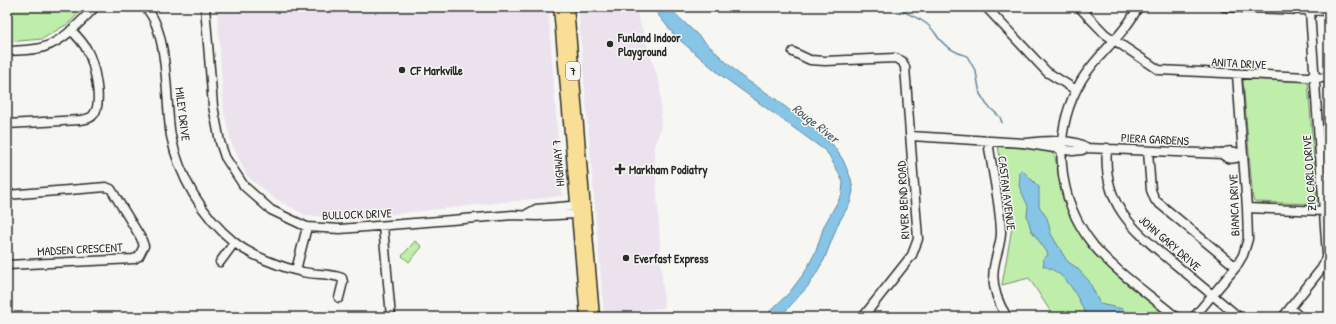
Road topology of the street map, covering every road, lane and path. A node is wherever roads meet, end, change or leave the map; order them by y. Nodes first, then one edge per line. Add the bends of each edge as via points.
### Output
1 (95, 7) edge
2 (145, 7) edge
3 (205, 7) edge
4 (559, 7) edge
5 (568, 7) edge
6 (986, 7) edge
7 (1079, 7) edge
8 (1138, 7) edge
9 (1224, 7) edge
10 (1231, 7) edge
11 (1329, 11) edge
12 (1310, 12) junction
13 (72, 30) junction
14 (1114, 41) junction
15 (7, 51) edge
16 (794, 52) dead end
17 (1237, 75) junction
18 (1329, 78) edge
19 (1314, 79) junction
20 (1076, 90) junction
21 (7, 124) edge
22 (911, 136) junction
23 (988, 141) junction
24 (1061, 146) junction
25 (1106, 148) junction
26 (1148, 151) junction
27 (1243, 154) junction
28 (1329, 159) edge
29 (1320, 163) junction
30 (1329, 167) edge
31 (7, 194) edge
32 (578, 208) junction
33 (1247, 208) junction
34 (1324, 211) junction
35 (383, 226) junction
36 (307, 227) junction
37 (234, 243) junction
38 (220, 262) dead end
39 (7, 265) edge
40 (1236, 267) junction
41 (296, 270) junction
42 (1212, 295) junction
43 (339, 298) dead end
44 (1290, 308) junction
45 (391, 317) edge
46 (586, 317) edge
47 (594, 317) edge
48 (863, 317) edge
49 (1007, 317) edge
50 (1176, 317) edge
51 (1194, 317) edge
52 (1239, 317) edge
53 (1283, 317) edge
54 (1300, 317) edge

1 - 13 street
2 - 37 street, MILEY DRIVE via 154,19 161,44 171,136 183,174 203,209
3 - 36 street, BULLOCK DRIVE via 213,106 225,157 251,194 271,210
4 - 32 main road, HIGHWAY 7 / 7
5 - 32 main road, HIGHWAY 7 / 7
6 - 20 street via 1047,72
7 - 14 street, ANITA DRIVE
8 - 14 street via 1124,31
9 - 10 street
10 - 12 street
11 - 12 street
12 - 19 street, ZIO CARLO DRIVE
13 - 15 street via 60,40 43,47
13 - 21 street via 82,41 93,66 97,97 97,110 94,116 80,120
14 - 17 street, ANITA DRIVE via 1154,69
14 - 20 street via 1092,65
16 - 22 street, RIVER BEND ROAD via 810,60 896,58 902,61 906,73
17 - 19 street, ANITA DRIVE
17 - 27 street, BIANCA DRIVE
18 - 19 street, ANITA DRIVE
19 - 29 street, ZIO CARLO DRIVE
20 - 24 street via 1067,113
22 - 23 street, PIERA GARDENS
22 - 48 street, RIVER BEND ROAD via 919,230 917,243 912,255
23 - 24 street, PIERA GARDENS
23 - 49 street, CASTAN AVENUE via 1001,231 1000,246 993,270 994,288 998,302
24 - 25 street, PIERA GARDENS via 1073,151
24 - 50 street via 1062,174 1066,192 1084,232 1108,261
25 - 26 street, PIERA GARDENS
25 - 42 street, JOHN GARY DRIVE via 1106,173 1110,190 1125,219
26 - 27 street, PIERA GARDENS via 1222,154 1226,151
26 - 40 street, JOHN GARY DRIVE via 1151,190 1155,200
27 - 33 street, BIANCA DRIVE
28 - 29 street
29 - 30 street
29 - 34 street, ZIO CARLO DRIVE
31 - 39 street, MADSEN CRESCENT via 111,189 144,246 139,256 134,259
32 - 35 street, BULLOCK DRIVE
32 - 46 main road, HIGHWAY 7 / 7
32 - 47 main road, HIGHWAY 7 / 7
33 - 34 street
33 - 40 street, BIANCA DRIVE via 1247,244
34 - 44 street, ZIO CARLO DRIVE via 1327,248 1325,262
35 - 36 street, BULLOCK DRIVE via 340,229
35 - 45 street
36 - 41 street
37 - 38 street
37 - 41 street, MILEY DRIVE via 267,260
40 - 42 street, BIANCA DRIVE
41 - 43 street, MILEY DRIVE via 342,278
42 - 51 street, BIANCA DRIVE
42 - 52 street, JOHN GARY DRIVE
44 - 53 street, ZIO CARLO DRIVE
44 - 54 street

